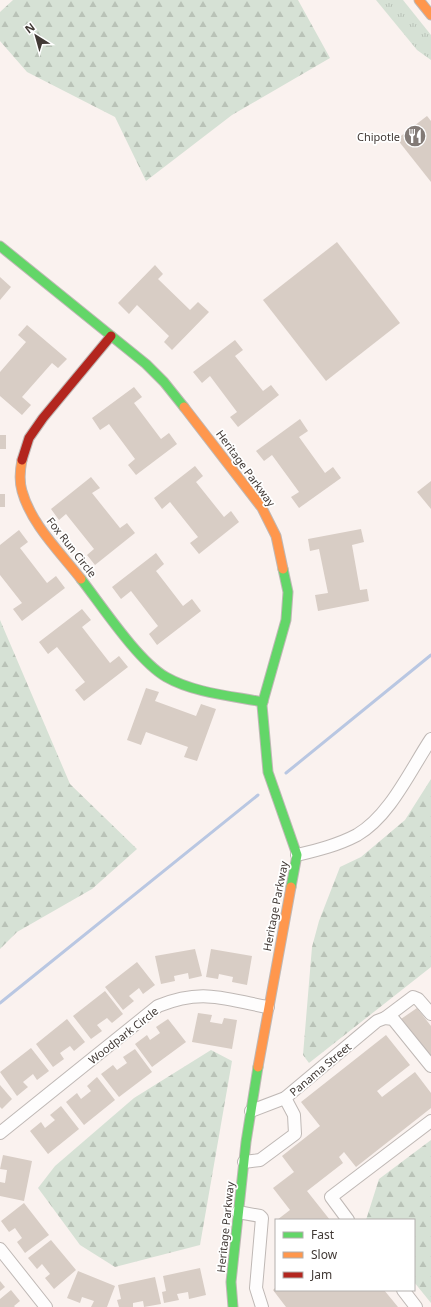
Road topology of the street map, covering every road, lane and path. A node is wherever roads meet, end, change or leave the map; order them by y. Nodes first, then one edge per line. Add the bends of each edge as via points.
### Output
1 (419, 0) edge
2 (431, 15) edge
3 (0, 246) edge
4 (111, 336) junction
5 (263, 702) junction
6 (431, 739) edge
7 (297, 855) junction
8 (268, 1007) junction
9 (431, 1014) edge
10 (385, 1018) junction
11 (431, 1066) edge
12 (285, 1098) junction
13 (251, 1111) junction
14 (431, 1121) edge
15 (0, 1133) edge
16 (244, 1162) junction
17 (238, 1212) junction
18 (347, 1219) edge
19 (0, 1249) edge
20 (404, 1291) edge
21 (46, 1307) edge
22 (233, 1307) edge
23 (262, 1307) edge
24 (416, 1307) edge

1 - 2 street
3 - 4 street, Heritage Parkway
4 - 5 street, Heritage Parkway via 164,382 262,508 276,536 288,592 286,620
4 - 5 street, Fox Run Circle via 29,438 20,474 27,506 133,646 155,670 193,688
5 - 7 street, Heritage Parkway via 268,772
6 - 7 street via 390,803 376,820 359,834 346,840
7 - 8 street, Heritage Parkway
8 - 13 street, Heritage Parkway
8 - 15 street, Woodpark Circle via 198,995 178,998 158,1006
9 - 10 street, Panama Street via 418,998 413,997
10 - 11 street via 393,1019
10 - 12 street, Panama Street via 377,1021
12 - 13 street, Panama Street
12 - 16 street via 294,1114 295,1134 260,1160
13 - 16 street, Heritage Parkway
14 - 18 street via 331,1197
16 - 17 street, Heritage Parkway
17 - 22 street, Heritage Parkway via 231,1282
17 - 23 street via 262,1218 256,1288
19 - 21 street
20 - 24 street

